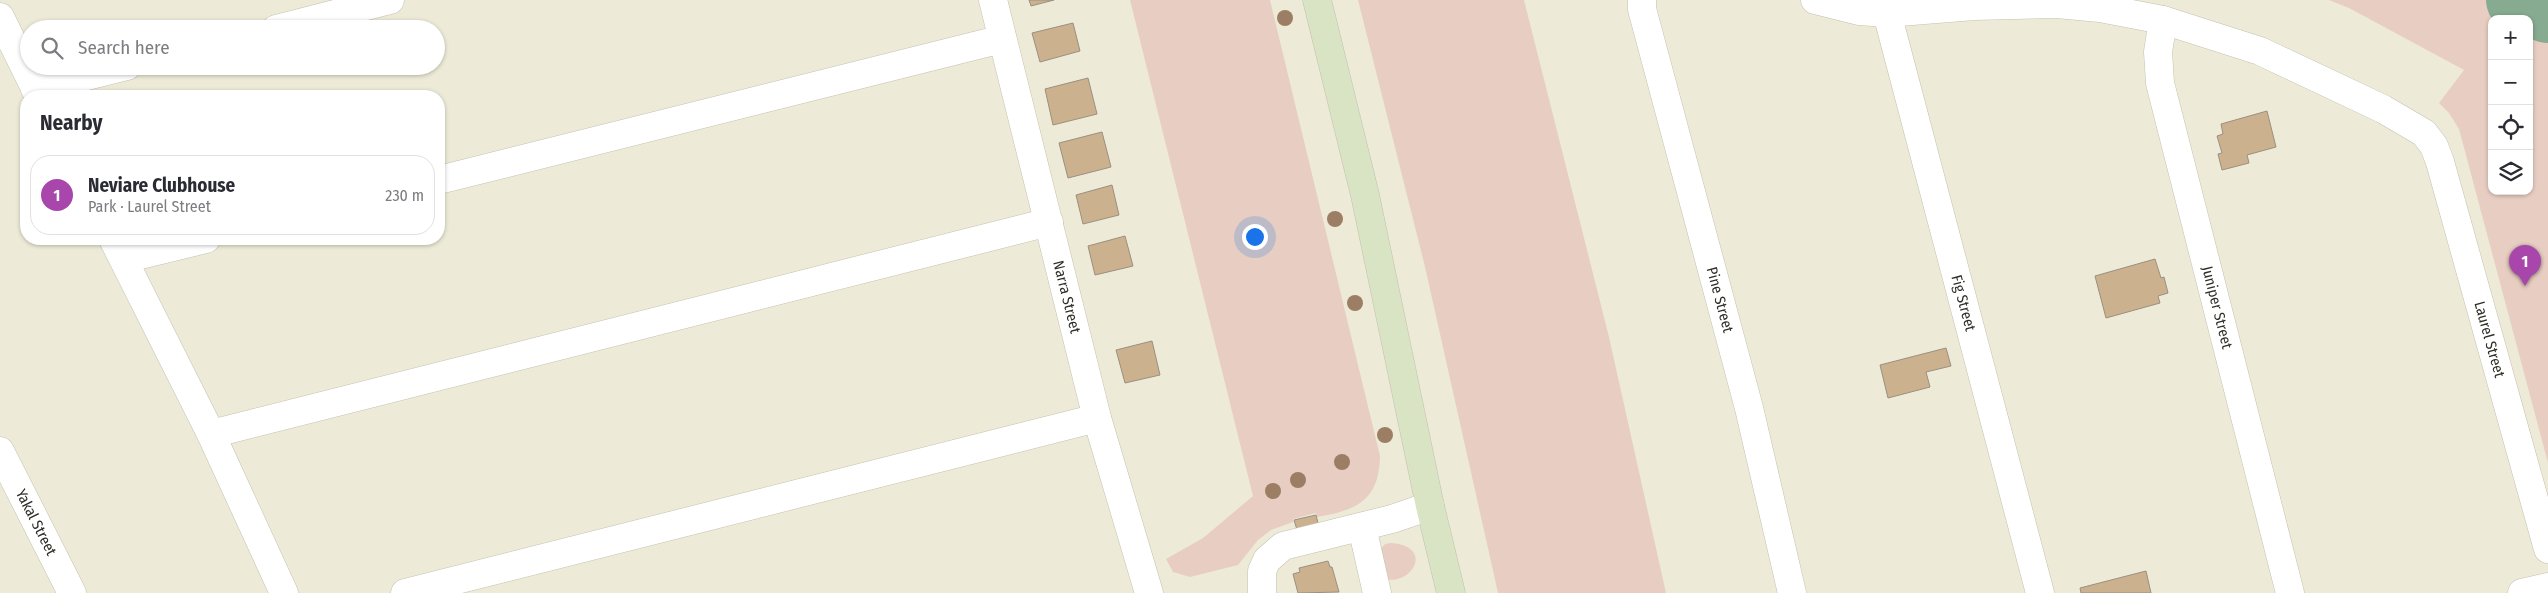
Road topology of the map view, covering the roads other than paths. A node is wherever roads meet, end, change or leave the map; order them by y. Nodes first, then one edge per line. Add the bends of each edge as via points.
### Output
1 (390, 0) edge
2 (993, 0) edge
3 (1317, 0) edge
4 (1815, 0) edge
5 (1642, 4) edge
6 (1888, 13) junction
7 (0, 17) edge
8 (311, 20) edge
9 (2163, 20) junction
10 (1002, 39) junction
11 (20, 58) edge
12 (28, 75) edge
13 (97, 75) edge
14 (36, 90) edge
15 (47, 90) edge
16 (445, 178) edge
17 (1049, 222) junction
18 (154, 245) edge
19 (119, 249) edge
20 (1097, 418) junction
21 (211, 434) junction
22 (0, 451) edge
23 (1430, 506) junction
24 (1362, 527) junction
25 (2548, 549) edge
26 (2548, 587) edge
27 (1447, 592) edge
28 (72, 593) edge
29 (284, 593) edge
30 (405, 593) edge
31 (1149, 593) edge
32 (1262, 593) edge
33 (1377, 593) edge
34 (1792, 593) edge
35 (2040, 593) edge
36 (2290, 593) edge
37 (2522, 593) edge

1 - 8 street
2 - 10 street, Narra Street
3 - 23 street via 1365,194
4 - 6 street via 1859,11
5 - 34 street, Pine Street via 1749,408
6 - 9 street via 2057,4
6 - 35 street, Fig Street
7 - 11 street
9 - 25 street, Laurel Street via 2260,51 2383,109 2424,133 2434,146
9 - 36 street, Juniper Street via 2158,52 2160,83
10 - 16 street
10 - 17 street, Narra Street
12 - 14 street
13 - 15 street
17 - 20 street, Narra Street
17 - 21 street
18 - 19 street
19 - 21 street
20 - 30 street
20 - 31 street, Narra Street
21 - 29 street
22 - 28 street, Yakal Street
23 - 24 street
23 - 27 street
24 - 32 street via 1283,546 1266,560 1262,571
24 - 33 street
26 - 37 street

